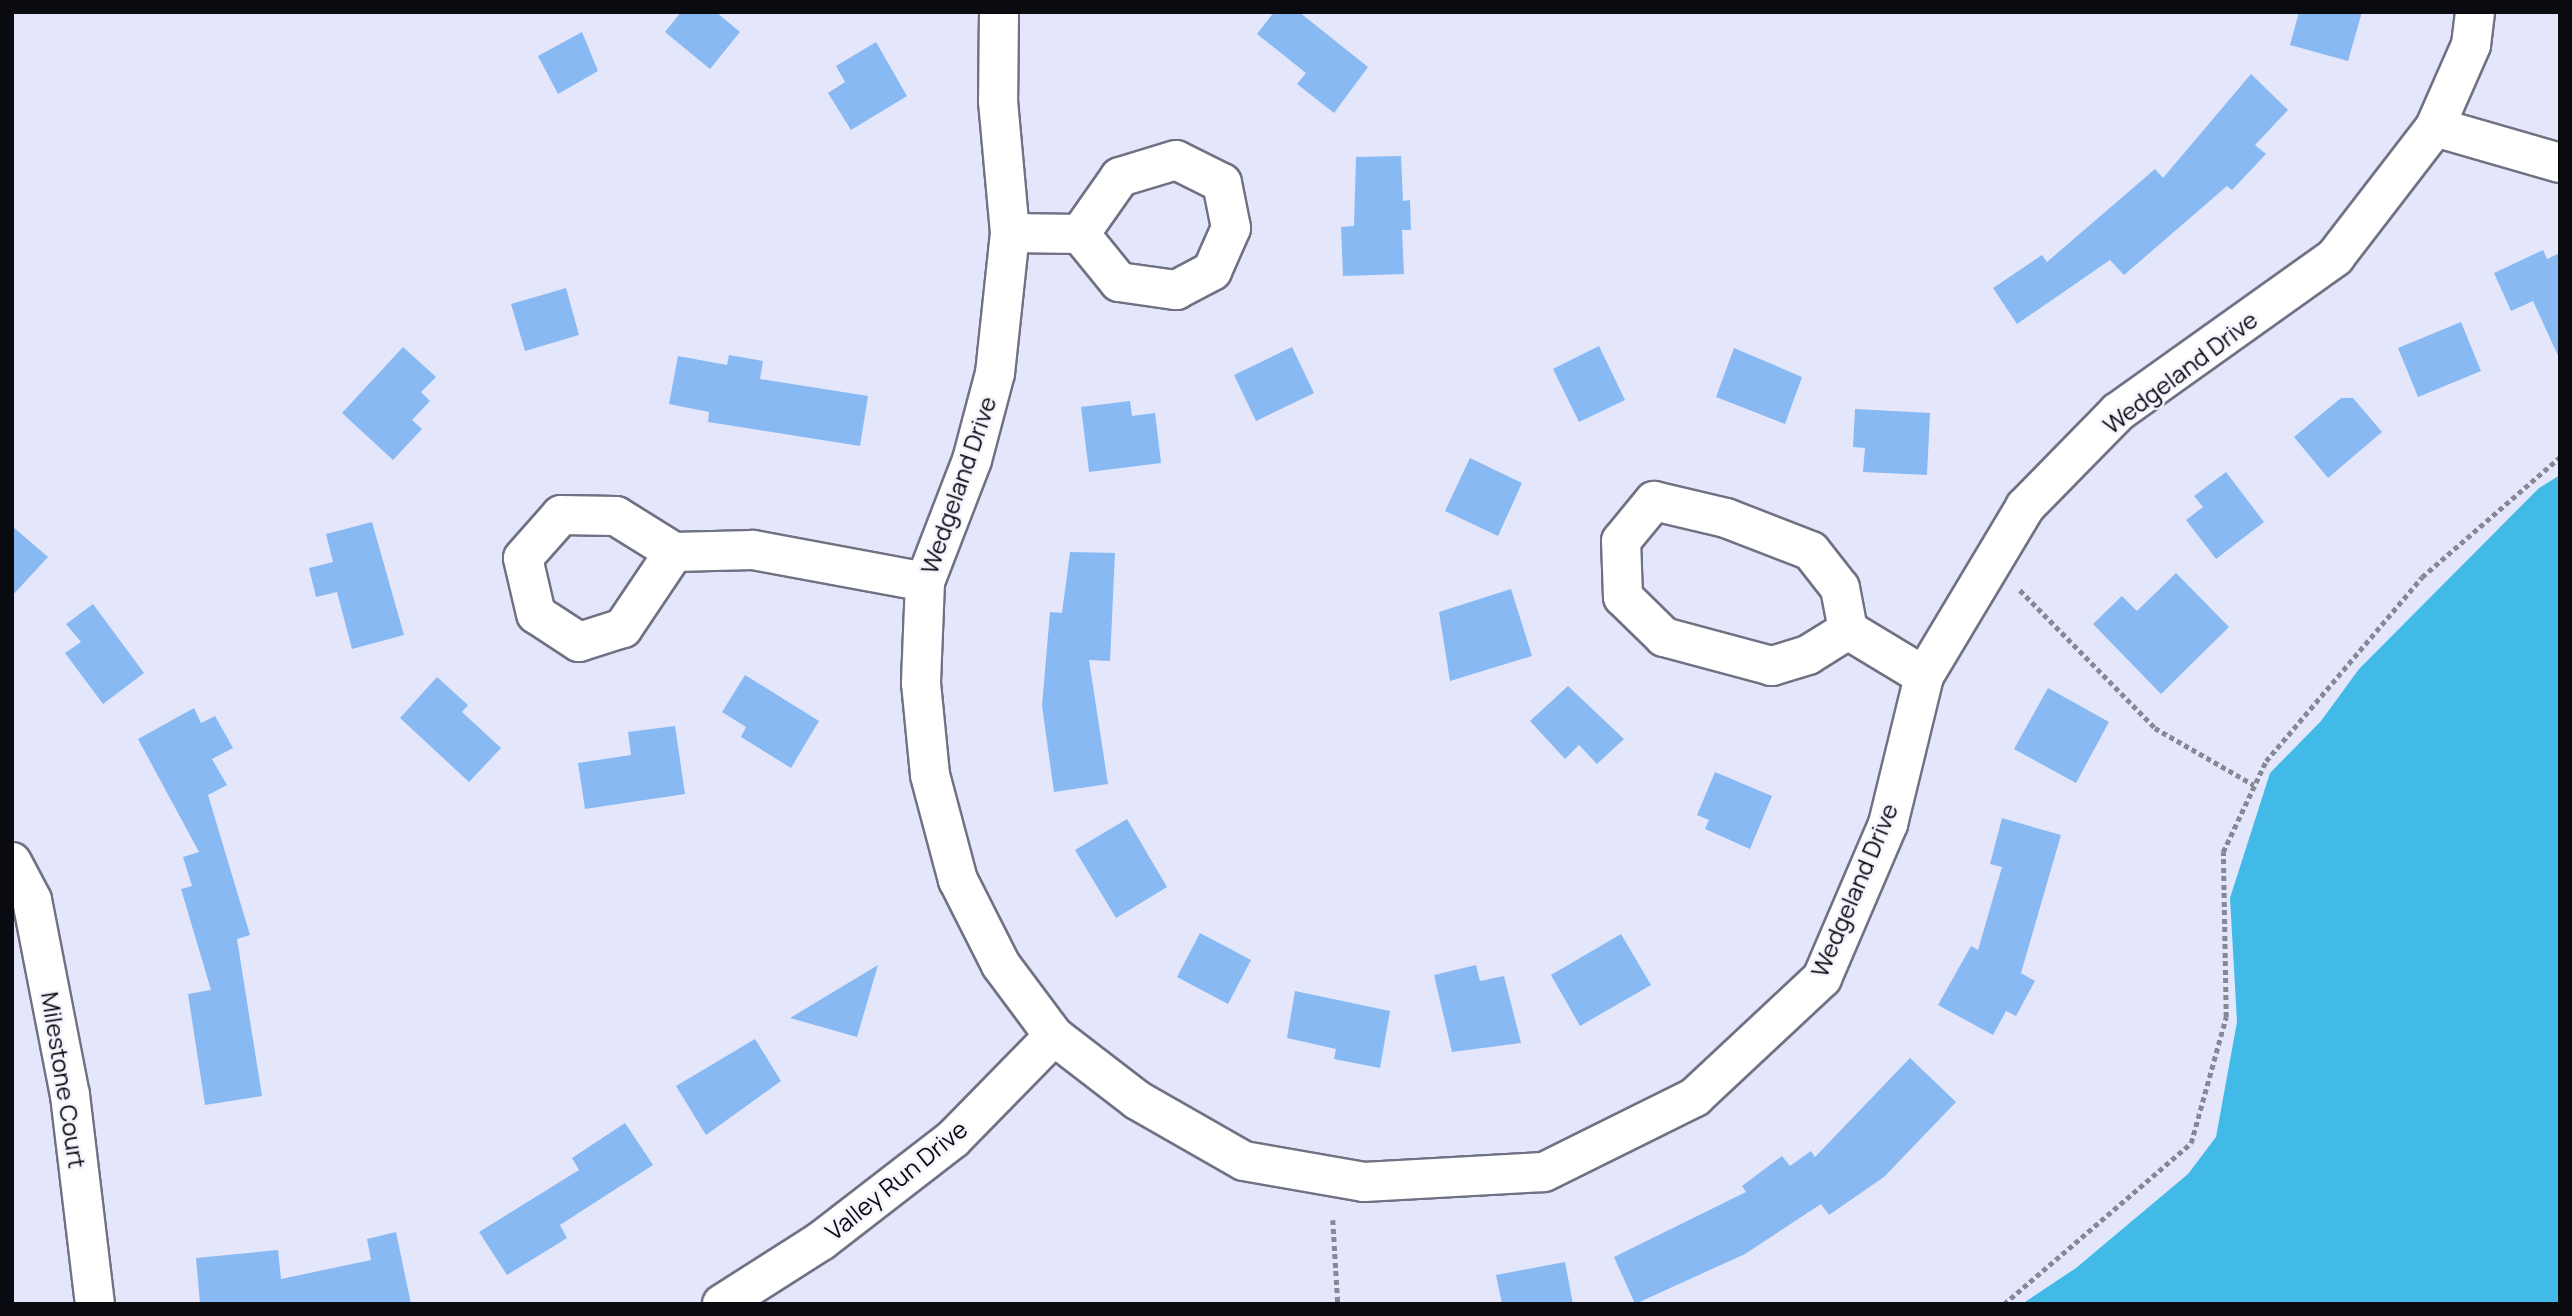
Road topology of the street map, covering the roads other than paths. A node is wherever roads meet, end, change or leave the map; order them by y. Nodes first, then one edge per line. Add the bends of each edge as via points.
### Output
1 (999, 12) edge
2 (2475, 12) edge
3 (2435, 128) junction
4 (2560, 163) edge
5 (1010, 233) junction
6 (1080, 234) dead end
7 (674, 552) dead end
8 (925, 582) junction
9 (1848, 630) junction
10 (1924, 676) junction
11 (12, 862) edge
12 (1054, 1036) junction
13 (96, 1304) edge
14 (723, 1304) edge

1 - 5 street, Wedgeland Drive via 998,101
2 - 3 street, Wedgeland Drive via 2471,45
3 - 4 street
3 - 10 street, Wedgeland Drive via 2335,257 2118,412 2025,507
5 - 6 street
5 - 8 street, Wedgeland Drive via 995,373 972,460
7 - 8 street via 753,550
8 - 12 street, Wedgeland Drive via 921,684 930,775 958,880 1002,965
9 - 9 street via 1840,588 1811,551 1726,518 1654,501 1621,541 1623,597 1664,637 1772,666 1808,655
9 - 10 street
10 - 12 street, Wedgeland Drive via 1888,824 1822,978 1695,1097 1544,1172 1364,1182 1244,1161 1137,1100
11 - 13 street, Milestone Court via 32,900 70,1095
12 - 14 street, Valley Run Drive via 953,1139 821,1241

